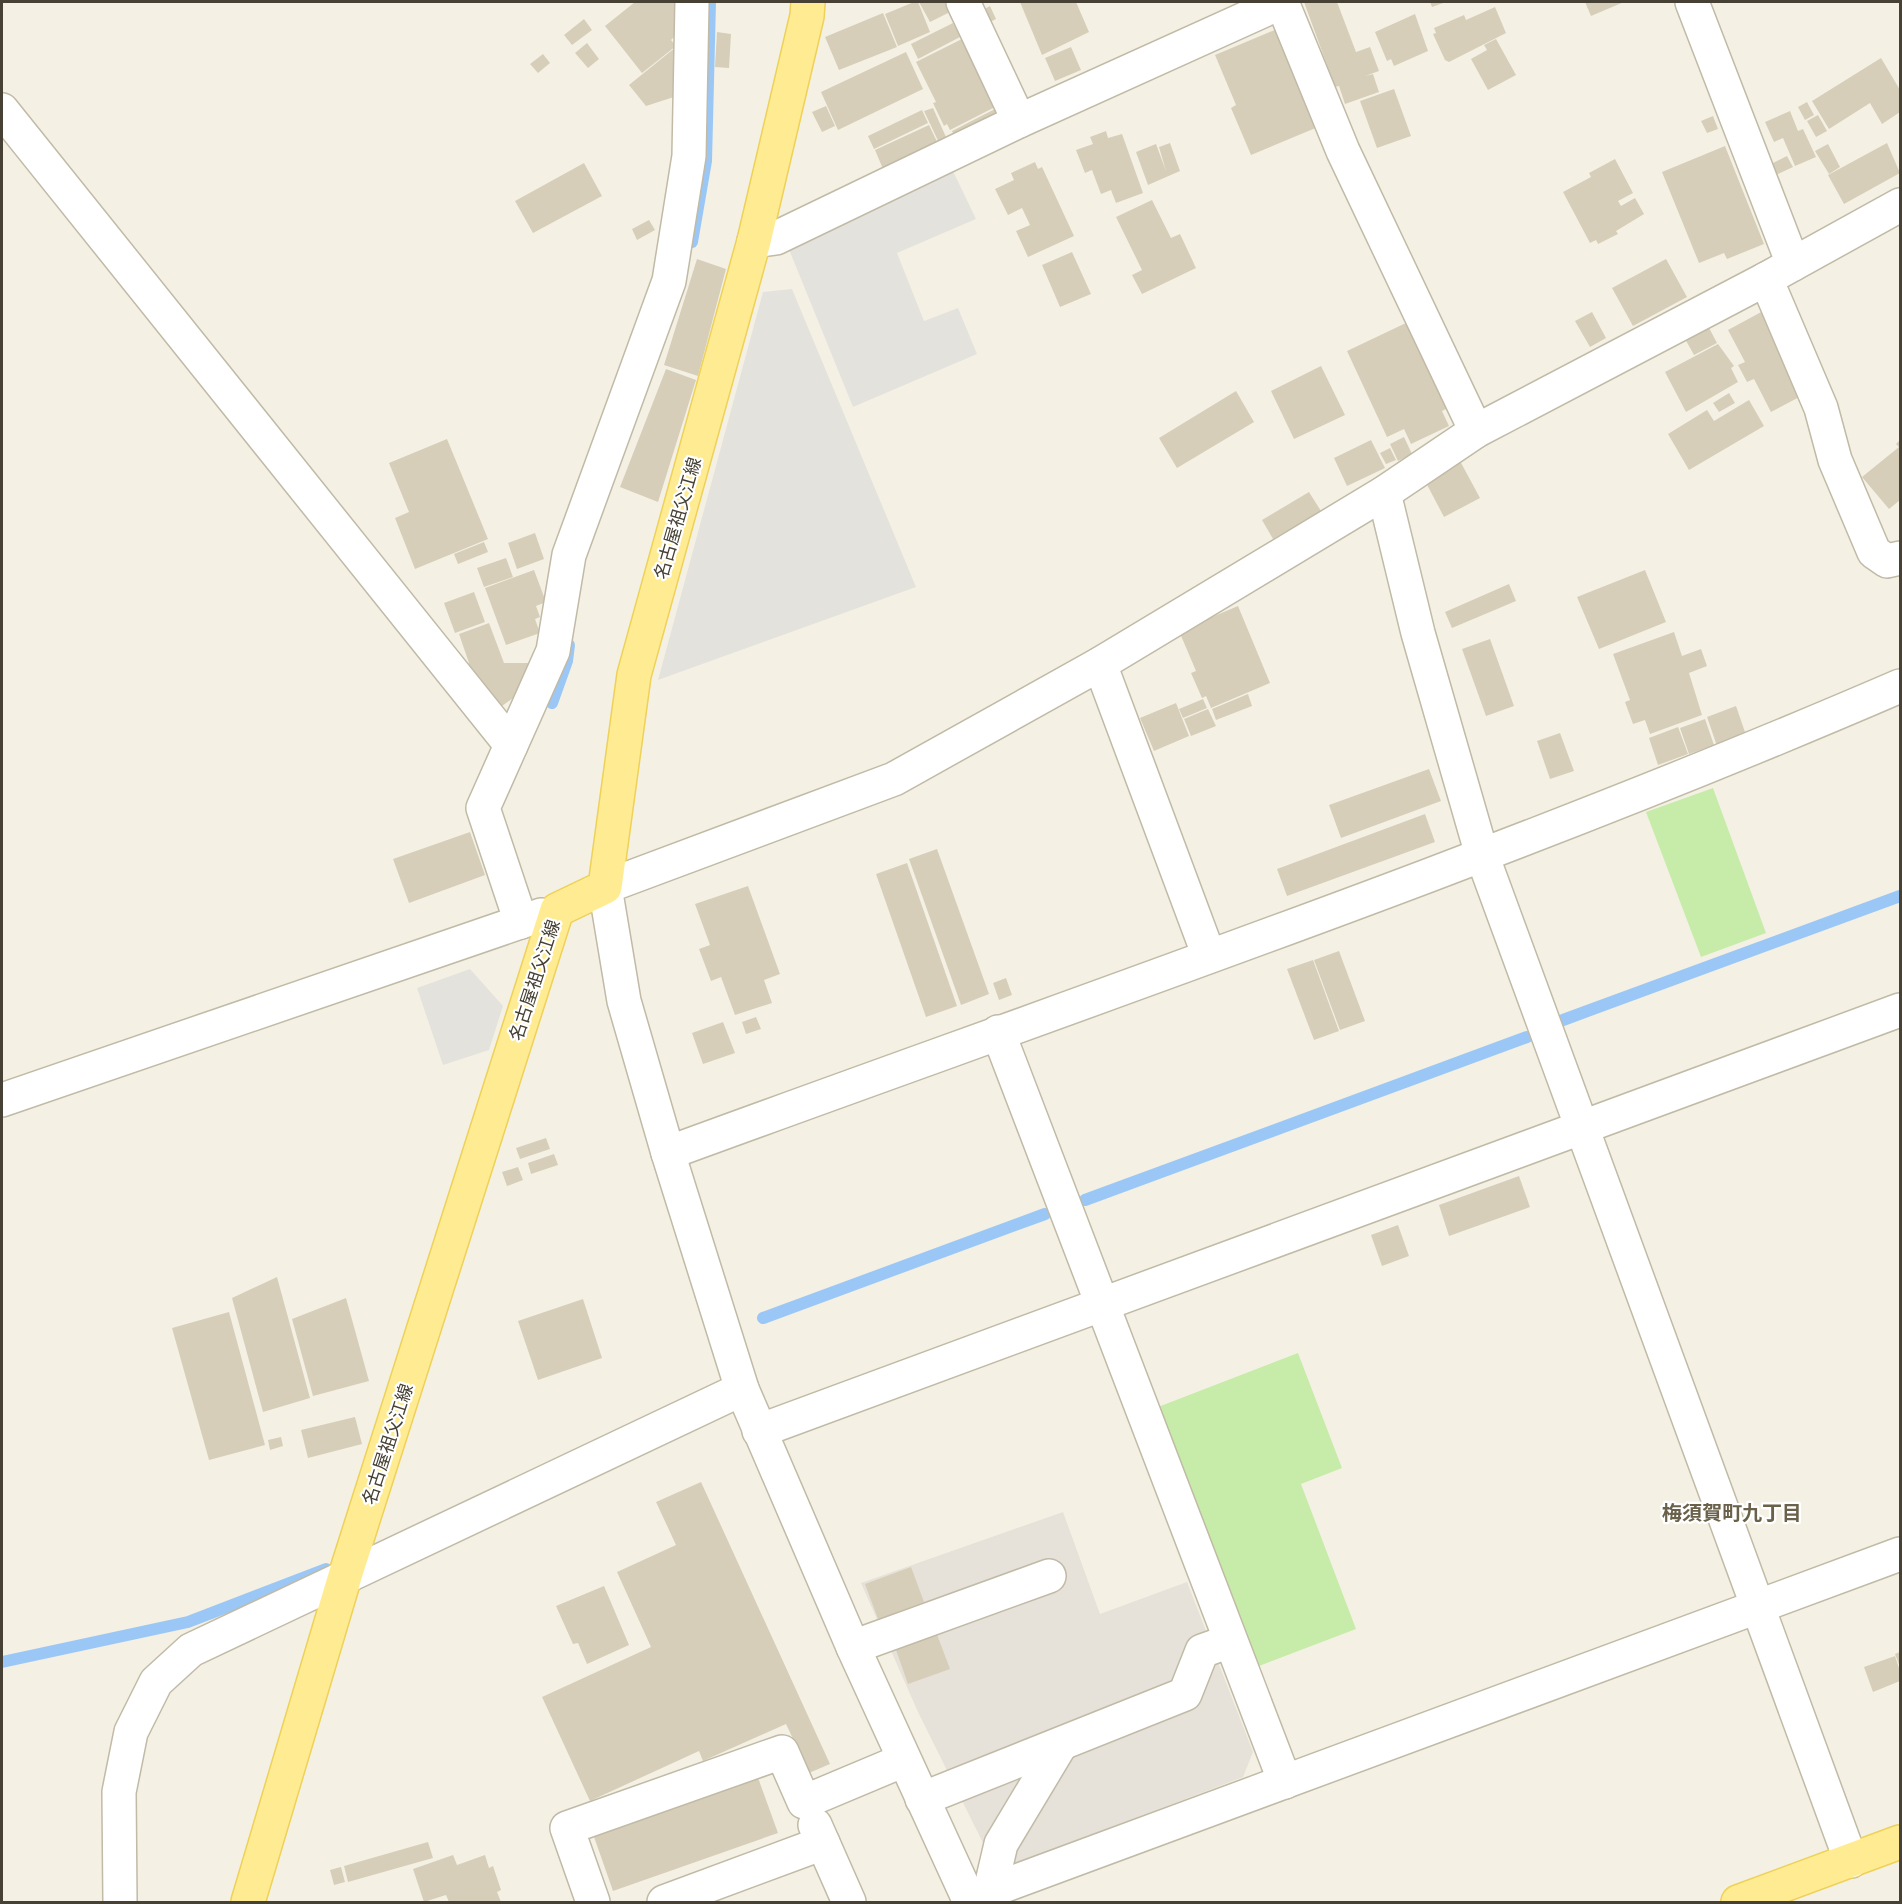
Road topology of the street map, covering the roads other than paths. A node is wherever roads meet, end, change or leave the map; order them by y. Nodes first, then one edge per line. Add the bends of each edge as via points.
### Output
1 (692, 2) edge
2 (808, 2) edge
3 (963, 2) edge
4 (1282, 2) edge
5 (1692, 2) edge
6 (2, 110) edge
7 (1019, 121) junction
8 (1900, 205) edge
9 (754, 242) junction
10 (1780, 271) junction
11 (1476, 431) junction
12 (1384, 493) junction
13 (1900, 558) edge
14 (1100, 664) junction
15 (1900, 686) edge
16 (511, 745) junction
17 (1482, 855) junction
18 (605, 887) junction
19 (557, 910) junction
20 (521, 922) junction
21 (1209, 956) junction
22 (1900, 1010) edge
23 (998, 1032) junction
24 (2, 1100) edge
25 (1582, 1128) junction
26 (668, 1153) junction
27 (1102, 1305) junction
28 (742, 1389) junction
29 (759, 1431) junction
30 (1900, 1554) edge
31 (345, 1576) junction
32 (1049, 1576) dead end
33 (1757, 1607) junction
34 (1230, 1641) junction
35 (853, 1647) junction
36 (1061, 1744) junction
37 (904, 1760) junction
38 (1285, 1782) junction
39 (922, 1799) junction
40 (804, 1802) junction
41 (1900, 1842) edge
42 (823, 1843) junction
43 (1851, 1861) junction
44 (976, 1898) edge
45 (120, 1902) edge
46 (248, 1902) edge
47 (593, 1902) edge
48 (664, 1902) edge
49 (849, 1902) edge
50 (1738, 1902) edge

1 - 16 street via 689,156 669,281 569,555 553,651
2 - 9 main road, 名古屋祖父江線
3 - 7 street
4 - 7 street
4 - 11 street via 1343,151
5 - 10 street
6 - 16 street
7 - 9 street via 776,238
8 - 10 street
9 - 18 main road, 名古屋祖父江線 via 634,675
10 - 11 street
10 - 13 street via 1835,459 1874,552 1887,561
11 - 12 street
12 - 14 street
12 - 17 street via 1418,633
14 - 18 street via 894,779
14 - 21 street
15 - 17 street via 1785,736
16 - 20 street via 483,808
17 - 21 street
17 - 25 street
18 - 19 main road, 名古屋祖父江線
18 - 26 street via 624,1001
19 - 20 street
19 - 31 main road, 名古屋祖父江線
20 - 24 street
21 - 23 street
22 - 25 street
23 - 26 street
23 - 27 street
25 - 27 street
25 - 33 street
26 - 28 street
27 - 29 street
27 - 34 street
28 - 29 street
28 - 31 street
29 - 35 street
30 - 33 street
31 - 45 street via 191,1650 156,1682 131,1731 119,1792
31 - 46 main road, 名古屋祖父江線
32 - 35 street
33 - 38 street
33 - 43 street
34 - 36 street via 1202,1651 1185,1694
34 - 38 street
35 - 37 street
36 - 39 street
36 - 44 street via 1001,1844
37 - 39 street
37 - 40 street
38 - 44 street
39 - 44 street
40 - 42 street
40 - 47 street via 782,1752 567,1828
41 - 43 main road
42 - 48 street
42 - 49 street
43 - 50 main road

